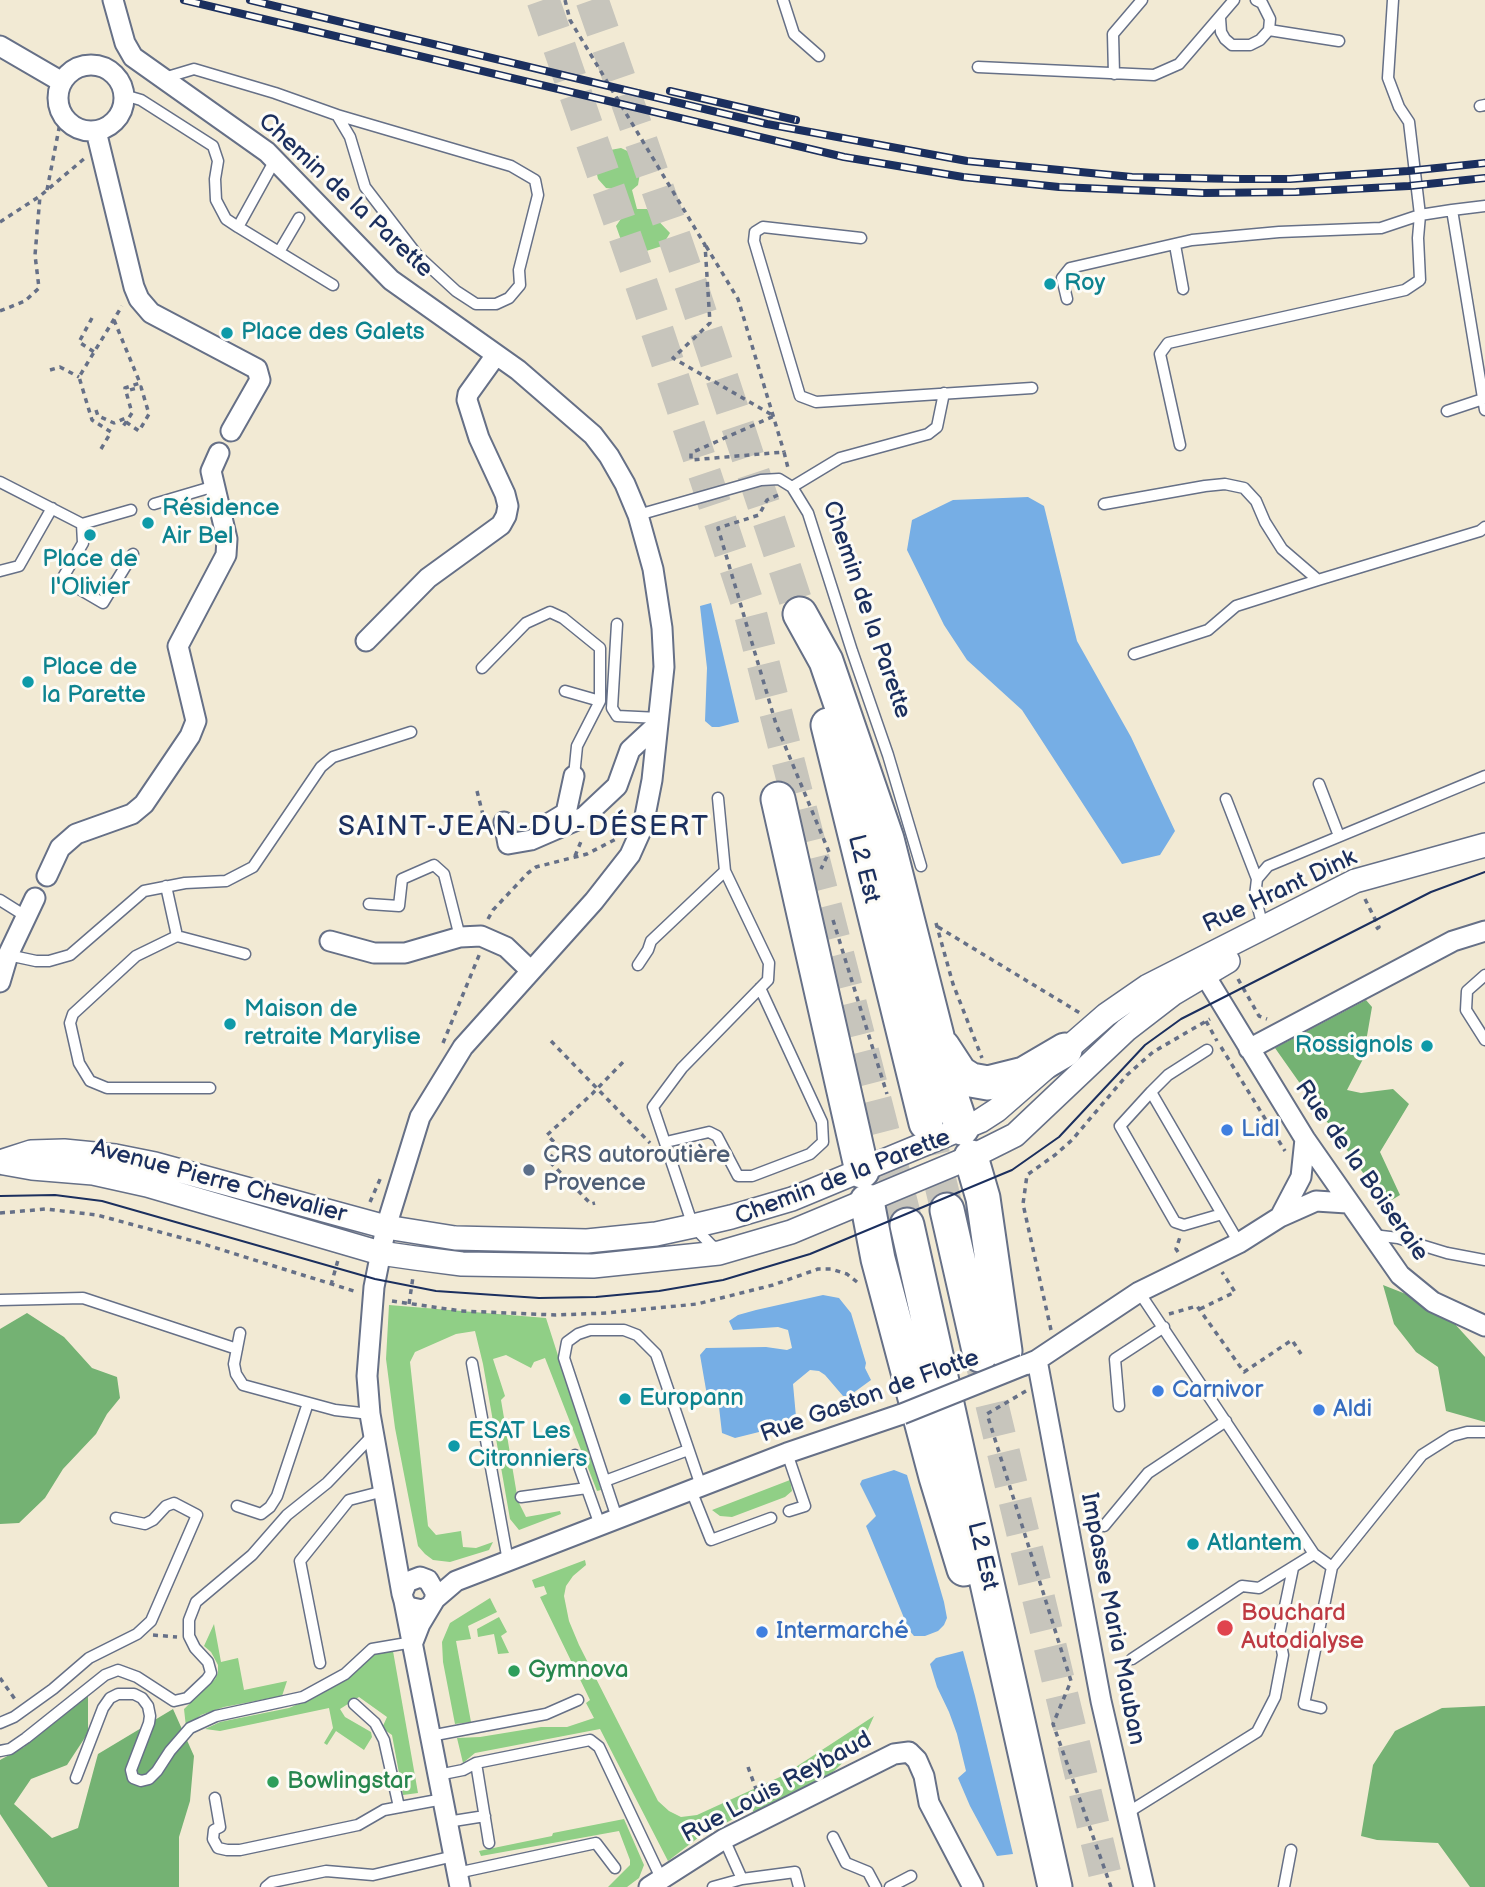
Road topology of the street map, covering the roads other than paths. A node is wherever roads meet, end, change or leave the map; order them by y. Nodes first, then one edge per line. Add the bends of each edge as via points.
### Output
1 (113, 0) edge
2 (783, 0) edge
3 (1142, 0) edge
4 (1234, 0) edge
5 (1256, 0) edge
6 (1394, 0) edge
7 (1220, 18) junction
8 (1269, 30) junction
9 (1339, 41) dead end
10 (0, 47) edge
11 (819, 56) dead end
12 (133, 57) junction
13 (978, 67) dead end
14 (1114, 75) junction
15 (116, 77) junction
16 (163, 78) junction
17 (62, 82) junction
18 (124, 95) junction
19 (337, 115) junction
20 (98, 139) junction
21 (275, 160) junction
22 (1485, 206) edge
23 (1452, 210) junction
24 (1420, 215) junction
25 (299, 218) dead end
26 (238, 227) junction
27 (861, 238) dead end
28 (1175, 244) junction
29 (279, 253) junction
30 (333, 285) dead end
31 (1184, 289) dead end
32 (1067, 299) dead end
33 (496, 355) junction
34 (1031, 388) dead end
35 (944, 393) junction
36 (1484, 405) edge
37 (1447, 411) dead end
38 (231, 431) dead end
39 (1180, 445) dead end
40 (219, 453) dead end
41 (0, 482) edge
42 (215, 486) junction
43 (792, 487) junction
44 (154, 503) dead end
45 (1104, 504) dead end
46 (52, 508) junction
47 (131, 510) dead end
48 (638, 515) junction
49 (82, 524) junction
50 (1485, 527) edge
51 (133, 554) dead end
52 (0, 571) edge
53 (1318, 580) junction
54 (617, 624) dead end
55 (366, 641) dead end
56 (1134, 654) dead end
57 (482, 668) dead end
58 (565, 691) dead end
59 (600, 701) junction
60 (658, 721) junction
61 (411, 732) dead end
62 (574, 776) joint
63 (1485, 776) edge
64 (1319, 784) dead end
65 (718, 798) dead end
66 (778, 799) dead end
67 (1226, 799) dead end
68 (504, 822) dead end
69 (1339, 836) junction
70 (531, 840) junction
71 (1485, 845) edge
72 (1427, 860) junction
73 (921, 866) dead end
74 (725, 871) junction
75 (47, 876) dead end
76 (1257, 879) junction
77 (166, 886) junction
78 (35, 898) dead end
79 (0, 900) edge
80 (369, 904) dead end
81 (27, 916) junction
82 (1263, 928) junction
83 (1485, 931) edge
84 (177, 936) junction
85 (460, 937) junction
86 (330, 941) dead end
87 (245, 954) dead end
88 (8, 956) junction
89 (638, 965) dead end
90 (1200, 967) junction
91 (530, 970) junction
92 (1485, 975) edge
93 (0, 982) edge
94 (760, 988) junction
95 (937, 1036) junction
96 (1485, 1040) edge
97 (1249, 1049) junction
98 (1065, 1050) junction
99 (1207, 1050) dead end
100 (210, 1088) dead end
101 (1151, 1093) junction
102 (926, 1124) tunnel mouth
103 (1305, 1139) junction
104 (666, 1142) junction
105 (967, 1142) junction
106 (0, 1157) edge
107 (864, 1186) junction
108 (1348, 1203) junction
109 (947, 1210) tunnel mouth
110 (1222, 1214) junction
111 (1280, 1217) junction
112 (908, 1225) tunnel mouth
113 (693, 1226) junction
114 (386, 1227) junction
115 (1372, 1235) junction
116 (1239, 1243) junction
117 (380, 1253) junction
118 (719, 1253) junction
119 (1485, 1260) edge
120 (1139, 1292) junction
121 (0, 1300) edge
122 (1485, 1326) edge
123 (1164, 1327) junction
124 (240, 1333) dead end
125 (237, 1349) junction
126 (1011, 1358) junction
127 (472, 1363) dead end
128 (308, 1403) junction
129 (1119, 1406) dead end
130 (370, 1414) junction
131 (1226, 1421) junction
132 (1485, 1432) edge
133 (374, 1435) junction
134 (688, 1450) junction
135 (787, 1453) junction
136 (575, 1455) dead end
137 (605, 1481) junction
138 (587, 1488) junction
139 (696, 1488) junction
140 (384, 1491) junction
141 (520, 1497) dead end
142 (237, 1506) dead end
143 (789, 1511) dead end
144 (116, 1518) dead end
145 (771, 1518) dead end
146 (608, 1522) junction
147 (1104, 1526) dead end
148 (1314, 1554) junction
149 (396, 1555) junction
150 (508, 1561) junction
151 (1332, 1567) junction
152 (1293, 1568) junction
153 (424, 1579) junction
154 (456, 1581) junction
155 (403, 1597) junction
156 (432, 1603) junction
157 (413, 1642) junction
158 (1132, 1659) dead end
159 (320, 1663) dead end
160 (578, 1700) dead end
161 (354, 1704) dead end
162 (1321, 1708) dead end
163 (0, 1723) edge
164 (430, 1736) junction
165 (1023, 1743) junction
166 (0, 1751) edge
167 (475, 1763) junction
168 (438, 1775) junction
169 (76, 1778) dead end
170 (215, 1798) dead end
171 (443, 1800) junction
172 (398, 1807) junction
173 (1127, 1813) junction
174 (485, 1816) junction
175 (447, 1822) junction
176 (832, 1837) dead end
177 (724, 1839) junction
178 (489, 1843) dead end
179 (1291, 1850) dead end
180 (615, 1868) dead end
181 (457, 1872) edge
182 (911, 1876) dead end
183 (742, 1879) junction
184 (655, 1883) edge
185 (266, 1887) edge
186 (713, 1887) edge
187 (799, 1887) edge
188 (876, 1887) edge
189 (890, 1887) edge
190 (973, 1887) edge
191 (1055, 1887) edge
192 (1144, 1887) edge
193 (1284, 1887) edge

1 - 12 street
2 - 11 lane via 794,34
3 - 14 lane via 1113,34
4 - 7 lane
5 - 8 lane via 1270,19
6 - 24 lane via 1388,78 1409,122
7 - 8 lane via 1224,39 1232,45 1250,45
7 - 14 lane via 1180,64 1154,75
8 - 9 lane
10 - 17 street
12 - 15 street
12 - 16 street, Chemin de la Parette
13 - 14 lane
15 - 17 street via 97,66 82,66
15 - 18 street
16 - 19 lane via 194,69
16 - 21 street, Chemin de la Parette
17 - 20 street via 58,103 62,113 73,126
18 - 20 street via 122,111
18 - 26 lane via 141,100 214,146 216,200 226,219
19 - 19 lane via 350,137 365,187 418,256 476,304 496,304 509,298 520,285 519,270 538,195 535,180 511,166
20 - 38 street via 139,299 151,313 257,369 260,380
21 - 26 lane
21 - 33 street, Chemin de la Parette via 391,280
22 - 23 lane
23 - 24 lane
23 - 36 lane
24 - 28 lane via 1381,228 1279,232
24 - 39 lane via 1420,279 1405,290 1168,343 1160,355
25 - 29 lane
26 - 29 lane
27 - 35 lane via 762,227 755,232 800,396 816,402
28 - 31 lane
28 - 32 lane via 1070,268 1062,278
29 - 30 lane
33 - 48 street, Chemin de la Parette via 593,435 609,456
33 - 55 street via 467,400 505,494 506,516 501,525 428,578
34 - 35 lane
35 - 43 lane via 937,427 928,434 840,458
36 - 37 lane
40 - 42 street via 211,471
41 - 46 lane
42 - 44 lane
42 - 75 street via 228,538 226,555 178,646 197,722 144,804 132,814 76,834 60,848
43 - 48 lane, Chemin de la Parette via 779,479 761,480
43 - 73 lane, Chemin de la Parette via 808,513
45 - 53 lane via 1205,486 1244,488 1282,549
46 - 49 lane
46 - 52 lane via 19,566
47 - 49 lane
48 - 60 street, Chemin de la Parette via 662,628 664,667
49 - 51 lane via 83,543 62,579 103,603
50 - 53 lane
53 - 56 lane via 1236,606 1208,630
54 - 60 lane via 612,708 617,716
57 - 59 lane via 526,623 550,611 600,648
58 - 59 lane
59 - 62 lane via 577,746
60 - 70 street via 631,750 617,786 591,812
60 - 91 street, Chemin de la Parette via 643,826 630,855
61 - 77 lane via 333,757 321,767 253,867 226,881
62 - 70 street via 566,813 539,828
63 - 69 lane
64 - 69 lane
65 - 74 lane
66 - 107 highway
67 - 76 lane
68 - 70 street via 508,844
69 - 76 lane via 1268,866
71 - 72 street, Rue Hrant Dink
72 - 82 street, Rue Hrant Dink via 1355,881
72 - 90 street, Rue Hrant Dink via 1364,901
74 - 89 lane via 651,941
74 - 94 lane via 769,963 768,980
76 - 82 lane via 1255,896
77 - 84 lane
77 - 88 lane via 145,891 70,955 49,961
78 - 81 street
79 - 81 lane
80 - 85 lane via 399,906 402,879 434,865 444,874
81 - 88 street
82 - 90 street, Rue Hrant Dink
83 - 97 street via 1453,941
84 - 87 lane
84 - 100 lane via 136,956 73,1014 70,1023 79,1063 90,1081 107,1088
85 - 86 street via 405,953 374,953
85 - 91 street via 481,936 506,947
88 - 93 street
90 - 97 street
90 - 98 street, Chemin de la Parette via 1148,986
90 - 105 street, Chemin de la Parette via 1015,1135
91 - 114 street, Chemin de la Parette via 463,1048 420,1117
92 - 96 lane via 1467,991 1466,1010
94 - 104 lane via 682,1068 653,1107
94 - 104 lane via 822,1122 823,1142 810,1154 752,1176 737,1176 717,1136 709,1132
95 - 98 highway via 960,1073 988,1083 1024,1074
95 - 102 highway, L2 Est via 887,839 826,661 800,614
95 - 105 highway via 942,1069
97 - 103 street, Rue de la Boiseraie
98 - 105 street, Chemin de la Parette
99 - 101 lane via 1168,1074
101 - 110 lane
101 - 110 lane via 1120,1126 1175,1222 1184,1225
103 - 108 street, Rue de la Boiseraie
103 - 111 street, Rue Gaston de Flotte via 1301,1177
104 - 113 lane
105 - 107 street, Chemin de la Parette
105 - 126 highway via 983,1198
106 - 114 street, Avenue Pierre Chevalier via 31,1152 115,1156
106 - 117 street, Avenue Pierre Chevalier via 32,1168 93,1173 147,1185
107 - 113 street, Chemin de la Parette
107 - 118 street, Chemin de la Parette via 791,1231
107 - 165 highway via 878,1259 936,1477 1003,1699
108 - 111 street, Rue Gaston de Flotte via 1315,1201
108 - 115 street, Rue de la Boiseraie
109 - 126 highway
110 - 116 lane
111 - 116 street, Rue Gaston de Flotte
112 - 165 highway, L2 Est
113 - 114 street, Chemin de la Parette via 587,1241 455,1238
113 - 118 lane
114 - 117 street, Chemin de la Parette
115 - 119 lane
115 - 122 street, Rue de la Boiseraie via 1400,1275 1433,1303
116 - 120 street, Rue Gaston de Flotte
117 - 118 street, Chemin de la Parette via 462,1264 544,1267
117 - 130 street via 367,1376
120 - 123 lane
120 - 126 street, Rue Gaston de Flotte
121 - 125 lane via 83,1297
123 - 129 lane via 1115,1359
123 - 131 lane
124 - 125 lane
125 - 128 lane via 234,1364 243,1385
126 - 135 street, Rue Gaston de Flotte, bridge via 902,1414
126 - 173 street, Impasse Maria Mauban
127 - 150 lane
128 - 130 lane
128 - 142 lane via 270,1507 261,1514
130 - 133 street
131 - 147 lane via 1148,1473
131 - 148 lane
132 - 151 lane via 1452,1436 1423,1455
133 - 140 street
133 - 166 lane via 327,1483 286,1515 252,1555 196,1602 188,1636 211,1673 187,1698 174,1701 118,1670 105,1675 10,1749
134 - 137 lane
134 - 137 lane via 656,1354 647,1343 624,1330 578,1334 567,1342 564,1358
134 - 139 lane
135 - 139 street, Rue Gaston de Flotte
135 - 143 lane via 805,1506
136 - 138 lane
137 - 146 lane
138 - 141 lane
138 - 146 lane
139 - 145 lane via 711,1540
139 - 146 street, Rue Gaston de Flotte
140 - 149 street
140 - 159 lane via 349,1500 300,1560
144 - 163 lane via 145,1524 174,1503 197,1515 151,1621 137,1634 89,1658 53,1689
146 - 150 street, Rue Gaston de Flotte
148 - 151 lane
148 - 152 lane
149 - 153 street
149 - 155 street
150 - 154 street, Rue Gaston de Flotte
151 - 162 lane via 1304,1704
152 - 158 lane via 1259,1588 1242,1586
152 - 173 lane via 1279,1635 1283,1656 1275,1697 1256,1731
153 - 154 street, Rue Gaston de Flotte
153 - 155 street via 407,1582
153 - 156 street via 433,1585
154 - 156 street, Rue Gaston de Flotte
155 - 156 street via 415,1610
155 - 157 street
156 - 157 street, Rue Gaston de Flotte
157 - 164 street
157 - 169 lane via 372,1649 345,1674 303,1697 216,1716 190,1728 157,1771 141,1781 133,1778 131,1770 149,1723 148,1706 134,1694 117,1694 103,1708
160 - 164 lane via 546,1714
161 - 172 lane via 375,1723 384,1740
164 - 168 street
165 - 191 highway, L2 Est
167 - 168 lane
167 - 174 lane
167 - 184 lane via 590,1741 599,1746
168 - 171 street
170 - 172 lane via 220,1826 213,1839 218,1848 227,1850 358,1825
171 - 172 lane
171 - 175 street
173 - 192 street, Impasse Maria Mauban
174 - 175 lane
174 - 178 lane
175 - 181 street
176 - 188 lane via 846,1863 868,1872
177 - 183 lane
177 - 184 street, Rue Louis Reybaud
177 - 190 street, Rue Louis Reybaud via 894,1754 909,1752
179 - 193 lane
180 - 181 lane via 596,1843
181 - 185 lane via 373,1875 326,1871
182 - 189 lane
183 - 186 lane
183 - 187 lane via 795,1872

